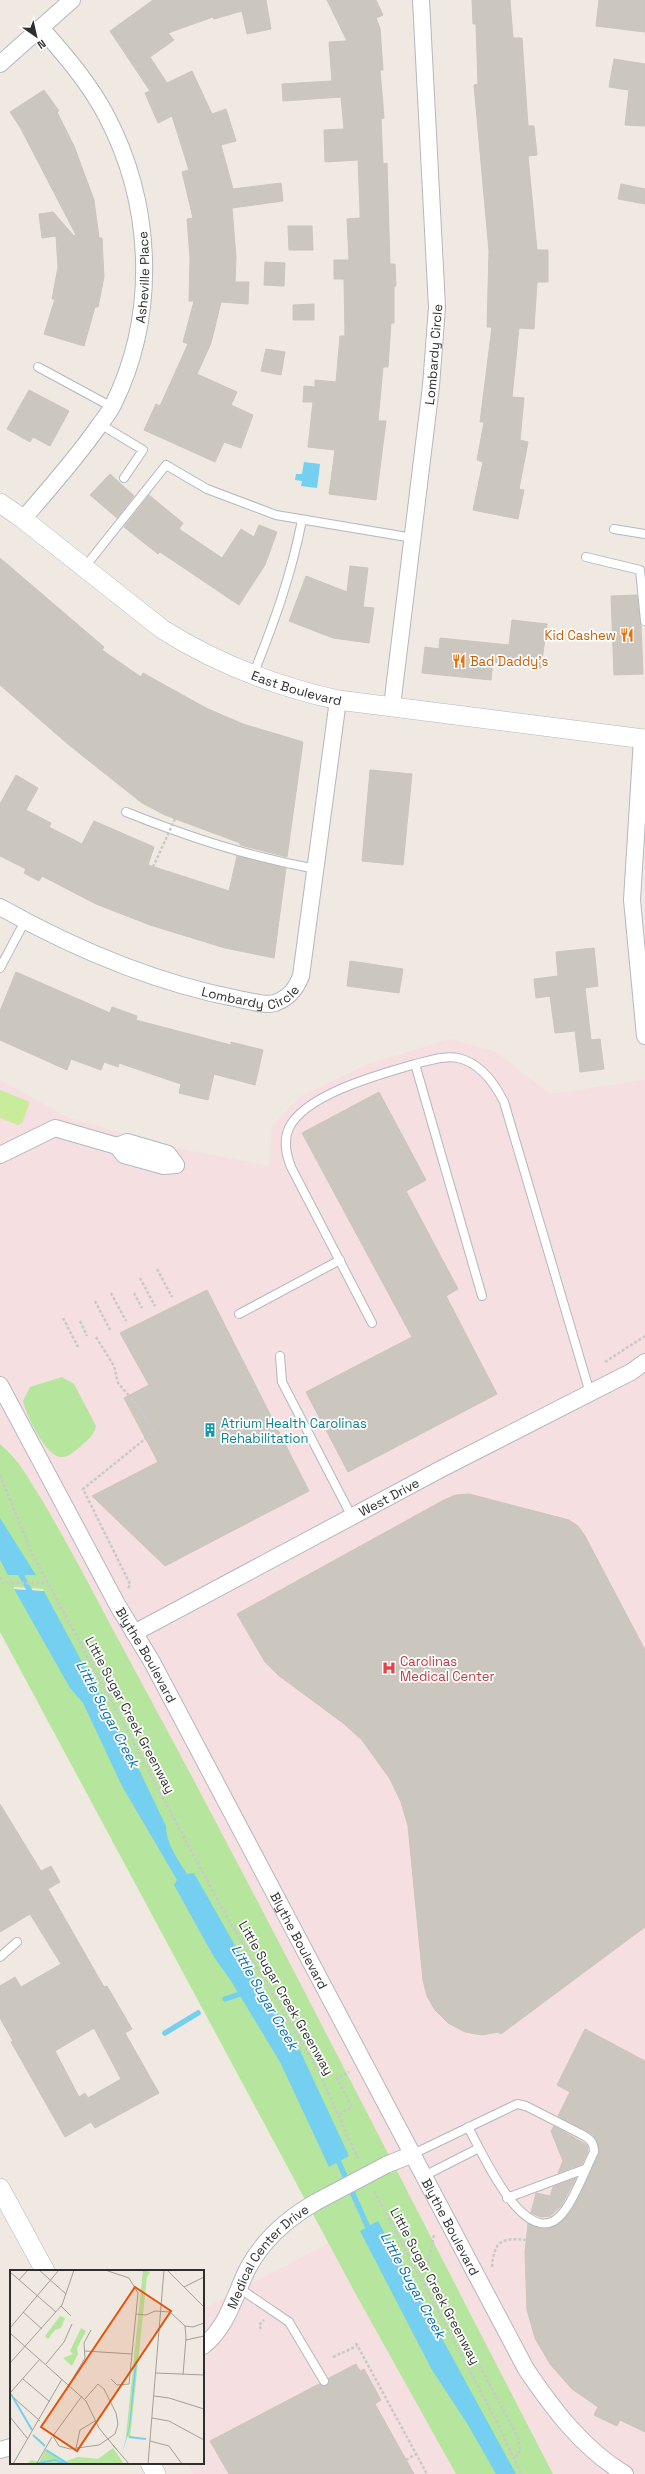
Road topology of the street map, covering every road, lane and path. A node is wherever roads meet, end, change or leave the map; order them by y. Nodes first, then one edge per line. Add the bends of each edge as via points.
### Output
1 (72, 0) edge
2 (421, 0) edge
3 (41, 28) junction
4 (0, 64) edge
5 (38, 367) dead end
6 (112, 407) junction
7 (100, 424) junction
8 (124, 478) dead end
9 (0, 503) edge
10 (23, 519) junction
11 (302, 520) junction
12 (614, 529) dead end
13 (645, 534) edge
14 (413, 538) junction
15 (586, 557) dead end
16 (84, 568) junction
17 (645, 621) edge
18 (252, 676) junction
19 (338, 700) junction
20 (392, 706) junction
21 (644, 739) edge
22 (126, 812) dead end
23 (176, 819) dead end
24 (153, 867) dead end
25 (316, 869) junction
26 (0, 907) edge
27 (25, 921) junction
28 (0, 968) edge
29 (645, 1036) edge
30 (415, 1064) junction
31 (117, 1146) dead end
32 (0, 1155) edge
33 (340, 1260) junction
34 (157, 1269) dead end
35 (140, 1278) dead end
36 (111, 1293) dead end
37 (134, 1293) dead end
38 (172, 1296) dead end
39 (482, 1296) dead end
40 (95, 1301) dead end
41 (155, 1306) dead end
42 (142, 1308) dead end
43 (239, 1314) dead end
44 (63, 1318) dead end
45 (80, 1321) dead end
46 (126, 1321) dead end
47 (372, 1323) dead end
48 (110, 1330) dead end
49 (87, 1336) dead end
50 (645, 1336) edge
51 (96, 1337) dead end
52 (78, 1347) dead end
53 (280, 1356) dead end
54 (605, 1362) dead end
55 (645, 1362) edge
56 (0, 1385) edge
57 (590, 1393) junction
58 (0, 1475) edge
59 (352, 1517) junction
60 (0, 1577) edge
61 (48, 1583) junction
62 (127, 1592) dead end
63 (134, 1633) junction
64 (17, 1942) dead end
65 (0, 1957) edge
66 (351, 2071) dead end
67 (339, 2114) junction
68 (468, 2127) junction
69 (479, 2148) junction
70 (413, 2154) junction
71 (362, 2166) dead end
72 (585, 2169) junction
73 (424, 2176) junction
74 (372, 2186) dead end
75 (0, 2188) edge
76 (507, 2198) junction
77 (436, 2228) dead end
78 (526, 2240) dead end
79 (44, 2270) edge
80 (492, 2270) dead end
81 (239, 2288) junction
82 (265, 2319) dead end
83 (261, 2329) dead end
84 (204, 2345) edge
85 (333, 2357) dead end
86 (324, 2381) dead end
87 (10, 2447) edge
88 (0, 2450) edge
89 (416, 2454) junction
90 (514, 2458) junction
91 (406, 2460) dead end
92 (151, 2464) edge
93 (156, 2474) edge
94 (427, 2474) edge
95 (521, 2474) edge
96 (625, 2474) edge

1 - 3 street
2 - 14 street, Lombardy Circle via 437,307 434,360
3 - 4 street
3 - 6 street, Asheville Place via 83,78 106,114 120,145 138,203 144,242 141,323 128,372
5 - 6 lane
6 - 7 street, Asheville Place
7 - 8 lane via 143,450
7 - 10 street, Asheville Place
9 - 10 street, East Boulevard
10 - 16 street, East Boulevard
11 - 14 lane
11 - 16 lane via 276,515 207,489 166,465
11 - 18 lane via 294,563 280,609
12 - 13 lane
14 - 20 street, Lombardy Circle
15 - 17 lane via 640,570
16 - 18 street, East Boulevard via 162,629 197,650
18 - 19 street, East Boulevard via 299,692
19 - 20 street, East Boulevard
19 - 25 street, Lombardy Circle
20 - 21 street, East Boulevard
21 - 29 street via 632,900
22 - 25 lane via 221,848
23 - 24 path, bridge
25 - 27 street, Lombardy Circle via 301,976 296,988 286,998 274,1003 228,996 174,983 86,951
26 - 27 street, Lombardy Circle
27 - 28 lane
30 - 33 lane via 363,1080 326,1097 296,1116 289,1129 285,1143 291,1167
30 - 39 lane
30 - 57 lane via 459,1058 481,1070 495,1084 504,1102
31 - 32 street via 54,1128
33 - 43 lane
33 - 47 lane
34 - 38 path
35 - 41 path
36 - 46 path
37 - 42 path
40 - 48 path
44 - 52 path
45 - 49 path
50 - 54 path
51 - 62 path via 114,1366 118,1383 139,1407 153,1430 83,1489 130,1584
53 - 59 lane via 282,1382
55 - 57 street, West Drive
56 - 63 street, Blythe Boulevard
57 - 59 street, West Drive
58 - 61 path, Little Sugar Creek Greenway via 31,1551
59 - 63 street, West Drive
60 - 61 path via 3,1582
61 - 67 path, Little Sugar Creek Greenway via 225,1914 302,2039
63 - 70 street, Blythe Boulevard
64 - 65 lane
66 - 67 path via 337,2078 352,2107
67 - 71 path, Little Sugar Creek Greenway
68 - 69 lane
68 - 70 lane
68 - 72 lane via 506,2107 517,2104 526,2106 590,2139 594,2145 594,2152
69 - 73 lane
69 - 76 lane
70 - 73 street, Blythe Boulevard
70 - 81 street, Medical Center Drive, bridge via 386,2165 297,2213 277,2230 259,2251
72 - 76 lane
72 - 76 lane via 565,2210 556,2219 548,2222 539,2222 518,2210
73 - 96 street, Blythe Boulevard via 511,2341 543,2394 563,2421
74 - 90 path, Little Sugar Creek Greenway
75 - 79 street
77 - 90 path via 427,2268 515,2432 521,2450
78 - 80 path via 503,2240 495,2251
81 - 84 street, Medical Center Drive via 219,2331
81 - 86 lane via 289,2322
82 - 83 path via 259,2325
85 - 89 path via 357,2344
87 - 88 street
89 - 91 path
89 - 94 path
90 - 95 path, Little Sugar Creek Greenway
92 - 93 street

